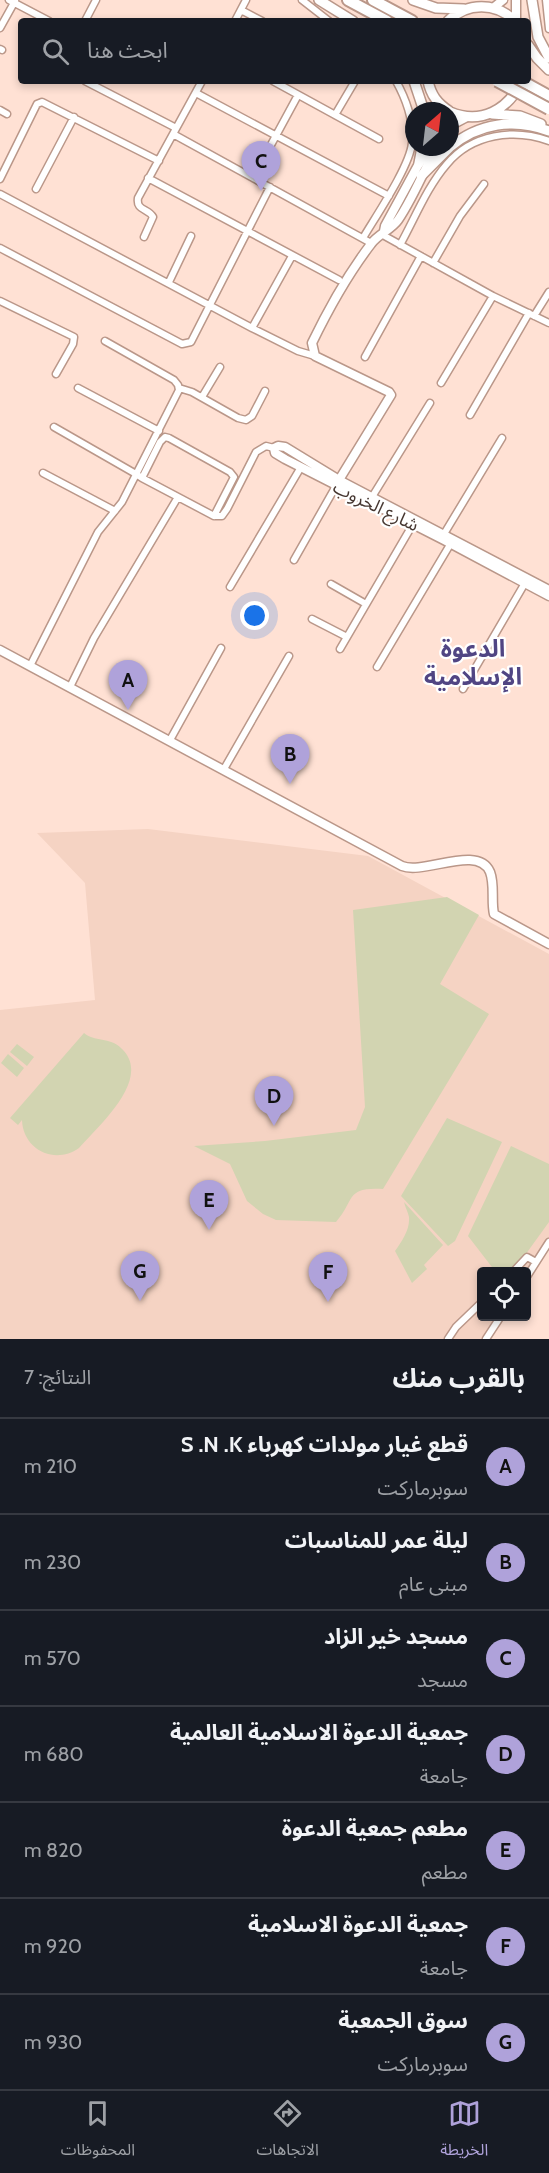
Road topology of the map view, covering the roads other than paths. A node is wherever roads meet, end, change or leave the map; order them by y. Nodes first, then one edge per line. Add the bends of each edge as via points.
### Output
1 (96, 0) edge
2 (246, 0) edge
3 (302, 0) edge
4 (319, 0) edge
5 (348, 0) edge
6 (373, 0) edge
7 (413, 0) edge
8 (503, 0) edge
9 (516, 0) edge
10 (532, 0) edge
11 (546, 0) edge
12 (13, 1) edge
13 (493, 8) junction
14 (466, 9) junction
15 (241, 10) junction
16 (44, 18) edge
17 (87, 18) edge
18 (236, 18) edge
19 (256, 18) edge
20 (325, 18) edge
21 (348, 18) edge
22 (381, 18) edge
23 (406, 18) edge
24 (451, 18) edge
25 (510, 18) edge
26 (515, 18) edge
27 (0, 28) edge
28 (549, 29) edge
29 (531, 50) edge
30 (549, 58) edge
31 (549, 70) edge
32 (90, 84) edge
33 (200, 84) edge
34 (278, 84) edge
35 (353, 84) edge
36 (398, 84) edge
37 (415, 84) edge
38 (428, 84) edge
39 (502, 84) edge
40 (520, 84) edge
41 (527, 84) edge
42 (196, 93) junction
43 (298, 95) junction
44 (549, 96) edge
45 (421, 102) edge
46 (436, 102) edge
47 (0, 110) edge
48 (549, 110) edge
49 (7, 114) dead end
50 (459, 114) edge
51 (492, 114) junction
52 (335, 115) junction
53 (74, 117) junction
54 (467, 117) junction
55 (459, 121) edge
56 (549, 130) edge
57 (175, 131) junction
58 (276, 136) junction
59 (379, 139) dead end
60 (459, 141) edge
61 (549, 141) edge
62 (420, 156) edge
63 (423, 156) edge
64 (431, 156) edge
65 (441, 156) edge
66 (159, 161) junction
67 (419, 163) junction
68 (421, 176) junction
69 (148, 178) junction
70 (253, 178) junction
71 (0, 179) edge
72 (484, 184) dead end
73 (270, 187) junction
74 (36, 189) dead end
75 (0, 194) edge
76 (388, 196) junction
77 (248, 231) junction
78 (383, 233) junction
79 (191, 236) dead end
80 (144, 237) dead end
81 (367, 241) junction
82 (400, 245) junction
83 (0, 248) edge
84 (292, 256) junction
85 (421, 256) junction
86 (433, 263) junction
87 (339, 280) dead end
88 (169, 282) junction
89 (549, 292) edge
90 (493, 296) junction
91 (0, 301) edge
92 (211, 305) junction
93 (532, 315) junction
94 (549, 324) edge
95 (252, 328) junction
96 (105, 341) dead end
97 (315, 356) junction
98 (365, 357) dead end
99 (220, 367) dead end
100 (56, 374) dead end
101 (441, 383) dead end
102 (78, 388) dead end
103 (179, 388) junction
104 (265, 391) dead end
105 (202, 398) junction
106 (430, 403) dead end
107 (470, 415) dead end
108 (54, 427) dead end
109 (159, 431) junction
110 (502, 438) dead end
111 (274, 448) junction
112 (301, 467) junction
113 (43, 473) dead end
114 (139, 476) junction
115 (338, 483) junction
116 (178, 497) junction
117 (372, 497) junction
118 (115, 511) junction
119 (214, 516) junction
120 (413, 524) junction
121 (444, 534) junction
122 (451, 543) junction
123 (294, 560) dead end
124 (525, 583) junction
125 (331, 584) dead end
126 (230, 587) dead end
127 (549, 590) edge
128 (549, 596) edge
129 (366, 604) junction
130 (312, 619) dead end
131 (347, 636) junction
132 (221, 648) dead end
133 (0, 650) edge
134 (340, 650) dead end
135 (289, 656) dead end
136 (30, 666) junction
137 (377, 667) dead end
138 (70, 687) junction
139 (463, 689) dead end
140 (170, 741) junction
141 (224, 769) junction
142 (549, 944) edge
143 (549, 1242) edge
144 (536, 1262) junction
145 (518, 1267) edge
146 (531, 1270) edge
147 (477, 1307) edge
148 (498, 1321) edge
149 (448, 1339) edge
150 (486, 1339) edge

1 - 17 street
2 - 15 street
3 - 20 street
4 - 21 main road
5 - 22 highway
6 - 23 highway
7 - 14 main road via 435,8
8 - 13 main road
9 - 26 main road
10 - 30 main road via 538,36
11 - 28 street
12 - 16 street
12 - 27 street
13 - 14 main road
13 - 25 main road
14 - 24 main road
15 - 18 street
15 - 19 street
29 - 31 main road
32 - 57 street
33 - 42 street
34 - 43 street
35 - 52 street
36 - 76 street via 412,128 412,146
37 - 45 main road
38 - 46 main road
39 - 48 highway, bridge
40 - 51 main road
41 - 44 highway
42 - 57 street
42 - 58 street
43 - 52 street
43 - 58 street
47 - 49 street
50 - 54 main road
51 - 54 main road
51 - 56 main road via 520,116
52 - 59 street
53 - 66 street
53 - 71 street via 39,103
53 - 74 street
54 - 55 main road
56 - 60 main road via 522,124 499,125 476,131
57 - 66 street
57 - 70 street
58 - 70 street
58 - 76 street
61 - 82 street via 504,134 477,141 462,150 442,171
62 - 67 main road
63 - 67 main road
64 - 68 main road
65 - 68 main road
66 - 69 street
67 - 78 main road
68 - 78 main road via 398,221
69 - 77 street
69 - 80 street via 138,201 140,208 153,217
70 - 73 street
72 - 86 street
73 - 77 street
73 - 81 street
75 - 88 street
76 - 81 street
77 - 84 street
77 - 92 street
78 - 81 main road
78 - 82 street
79 - 88 street
81 - 97 main road via 312,343
82 - 85 street
83 - 92 street via 182,344 190,342
84 - 87 street
84 - 95 street
85 - 86 street
85 - 98 street
86 - 90 street
88 - 92 street
89 - 93 street
90 - 93 street
90 - 101 street
91 - 100 street via 74,337
92 - 95 street
93 - 94 street
93 - 107 street
95 - 97 street
96 - 103 street via 174,380
97 - 115 main road, شارع الخروب via 391,395
99 - 105 street
102 - 109 street
103 - 105 street
103 - 109 street
104 - 105 street via 246,420
106 - 117 street
108 - 114 street
109 - 114 street
110 - 121 street
111 - 112 main road, شارع الخروب via 278,455
111 - 115 main road, شارع الخروب via 285,447
111 - 119 street via 261,447 256,452 227,509 222,516
112 - 115 main road, شارع الخروب
112 - 126 street
113 - 118 street
114 - 116 street
114 - 118 street
114 - 119 street via 160,442 169,438 233,474
115 - 117 main road, شارع الخروب
115 - 120 main road, شارع الخروب
115 - 123 street
116 - 119 street
116 - 138 street
117 - 121 main road, شارع الخروب
118 - 136 street via 98,532
120 - 122 main road, شارع الخروب
120 - 129 street
121 - 127 main road, شارع الخروب
122 - 124 main road, شارع الخروب
122 - 137 street
124 - 128 main road, شارع الخروب
124 - 139 street
125 - 129 street
129 - 131 street
130 - 131 street
131 - 134 street
132 - 140 street
133 - 136 main road
135 - 141 street
136 - 138 main road
138 - 140 main road
140 - 141 main road
141 - 142 main road via 410,869 468,860 484,865 490,874 494,914
143 - 144 street
144 - 145 street via 527,1257
144 - 146 street
147 - 149 street
148 - 150 street

